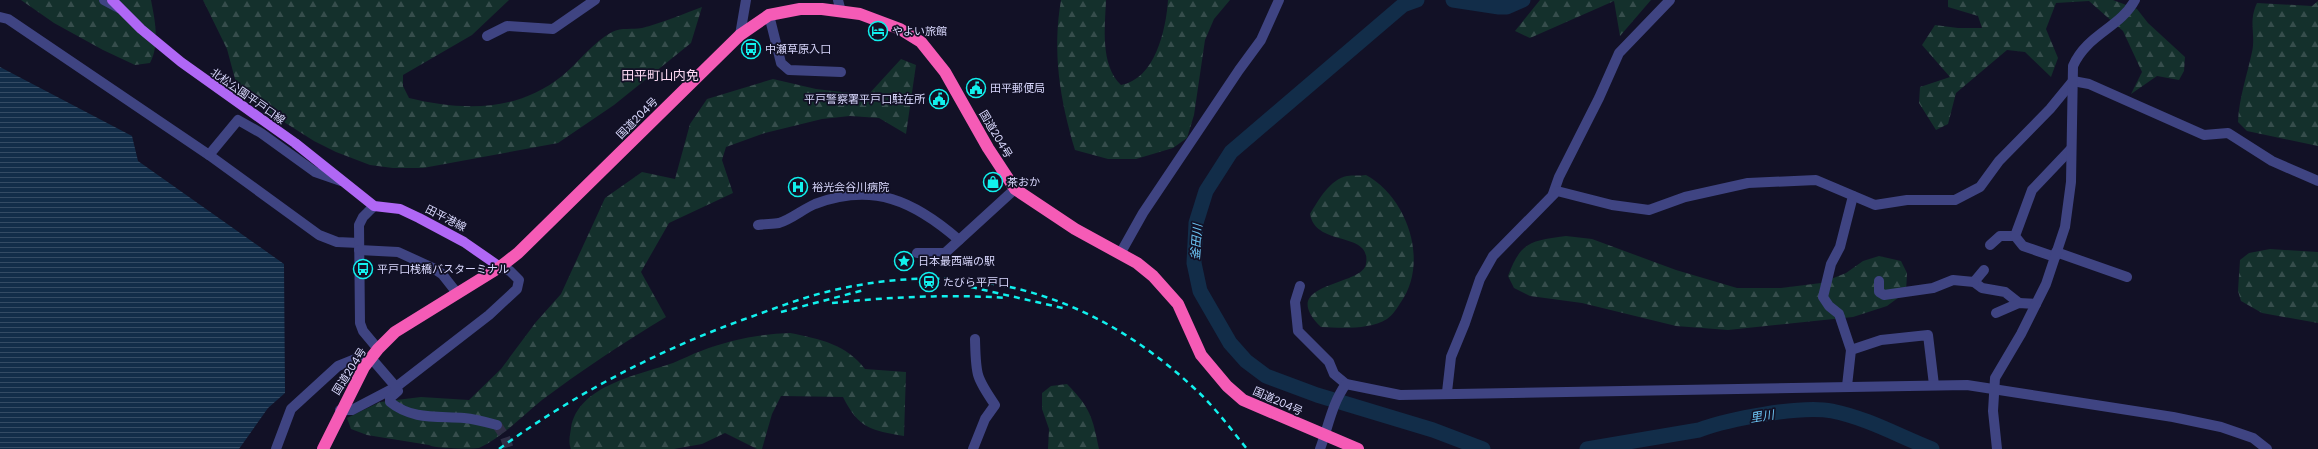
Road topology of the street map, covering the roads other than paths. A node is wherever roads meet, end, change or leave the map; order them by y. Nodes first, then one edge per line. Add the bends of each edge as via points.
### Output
1 (104, 0) edge
2 (595, 0) edge
3 (746, 0) edge
4 (838, 0) edge
5 (1279, 0) edge
6 (1670, 0) edge
7 (2135, 0) edge
8 (115, 4) edge
9 (841, 12) junction
10 (769, 15) junction
11 (0, 18) edge
12 (740, 35) junction
13 (487, 36) dead end
14 (841, 72) dead end
15 (2073, 81) junction
16 (2071, 149) junction
17 (209, 155) junction
18 (342, 181) junction
19 (2318, 181) edge
20 (1014, 189) junction
21 (1553, 194) junction
22 (1853, 196) junction
23 (374, 206) junction
24 (758, 225) dead end
25 (2015, 236) junction
26 (958, 240) junction
27 (1990, 245) dead end
28 (359, 247) junction
29 (917, 253) dead end
30 (1120, 254) junction
31 (2055, 255) junction
32 (500, 267) junction
33 (1984, 270) dead end
34 (2127, 277) dead end
35 (1879, 281) dead end
36 (1974, 282) junction
37 (1300, 286) dead end
38 (457, 293) junction
39 (2019, 303) junction
40 (2036, 304) junction
41 (1996, 313) dead end
42 (975, 339) dead end
43 (1851, 350) junction
44 (374, 353) junction
45 (1934, 385) junction
46 (1847, 386) junction
47 (396, 387) junction
48 (1344, 387) junction
49 (1994, 388) junction
50 (1447, 392) junction
51 (340, 410) junction
52 (497, 425) dead end
53 (1325, 433) junction
54 (276, 449) edge
55 (323, 449) edge
56 (973, 449) edge
57 (1320, 449) edge
58 (1358, 449) edge
59 (1997, 449) edge
60 (2267, 449) edge

1 - 8 street
2 - 13 street via 553,28 507,26
3 - 12 street
4 - 9 street
5 - 30 street via 1261,40 1143,212
6 - 21 street via 1619,53 1558,177
7 - 15 street via 2128,12 2088,42 2078,53 2073,66
8 - 18 main road, 北松公園平戸口線 via 181,62 295,143
9 - 10 highway, 国道204号 via 800,9
9 - 20 highway, 国道204号 via 860,14 879,21 900,29 921,42 945,72
10 - 12 highway, 国道204号
10 - 14 street via 781,63 789,70
11 - 17 street via 8,20
12 - 32 highway, 国道204号 via 523,248
15 - 16 street
15 - 19 street via 2089,84 2204,135 2228,133 2272,161
15 - 22 street via 2050,109 1999,161 1980,187 1960,199 1908,200 1875,205
16 - 25 street via 2032,190
16 - 31 street via 2071,182 2065,227
17 - 18 street via 238,120 261,133 315,172
17 - 28 street via 320,235
18 - 23 main road, 北松公園平戸口線
20 - 26 street
20 - 30 highway, 国道204号 via 1074,229
21 - 22 street via 1557,191 1569,192 1612,205 1649,210 1685,197 1748,183 1816,180
21 - 50 street via 1493,256 1480,279 1451,357
22 - 43 street via 1840,247 1831,264 1823,297 1839,314
23 - 28 street via 359,225
23 - 32 main road, 田平港線 via 400,209 419,218 464,242
24 - 26 street via 779,223 815,204 863,193 900,201 921,212
25 - 27 street via 2000,236
25 - 31 street via 2023,246
26 - 29 street via 945,253
28 - 38 street via 398,252 433,268 442,274
28 - 44 street via 360,323
30 - 53 highway, 国道204号 via 1153,276 1178,304 1201,355 1227,386 1243,400
31 - 34 street
31 - 40 street via 2046,284
32 - 38 highway, 国道204号
32 - 47 street via 510,271 519,280 518,289 489,315
33 - 36 street
35 - 36 street via 1879,292 1884,295 1933,288 1953,280
36 - 39 street via 1982,288 2005,292
37 - 48 street via 1295,302 1298,331 1329,362
38 - 44 highway, 国道204号 via 395,332
39 - 40 street
39 - 41 street
40 - 49 street via 1999,369
42 - 56 street via 977,378 995,405 985,419
43 - 45 street via 1881,340 1928,335
43 - 46 street
44 - 47 street
44 - 51 highway, 国道204号
44 - 54 street via 338,366 291,409
45 - 46 street
45 - 49 street
46 - 50 street
47 - 51 street via 352,410
47 - 52 street via 398,391 390,398 390,402 399,410 424,417 463,418
48 - 50 street via 1400,394
48 - 53 street
49 - 59 street via 1993,411
49 - 60 street via 2221,427 2253,438
51 - 55 highway, 国道204号
53 - 57 street
53 - 58 highway, 国道204号

